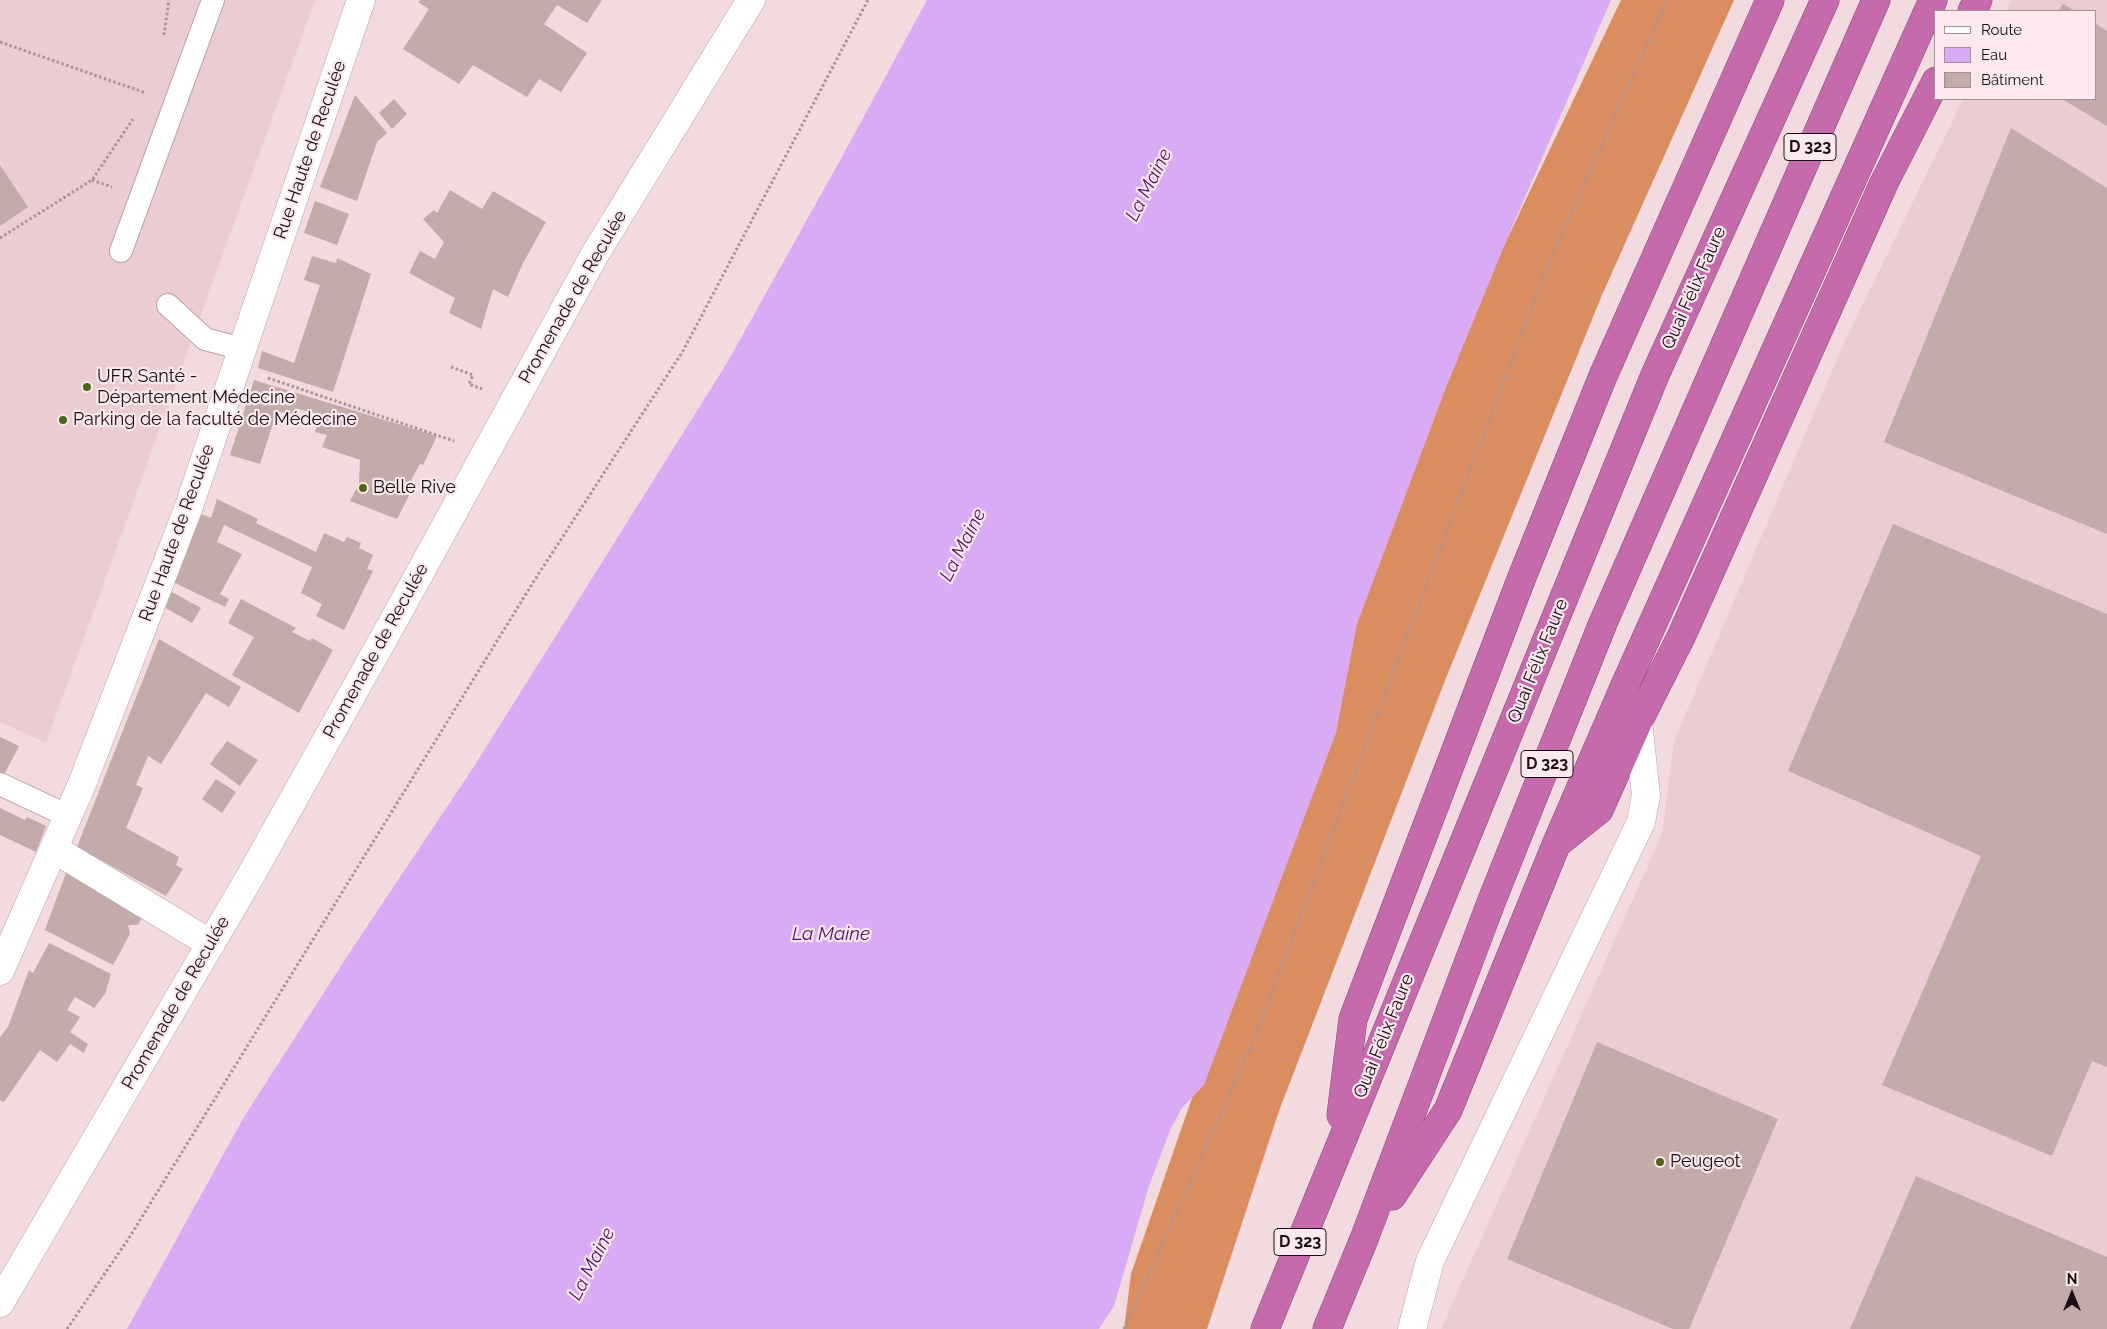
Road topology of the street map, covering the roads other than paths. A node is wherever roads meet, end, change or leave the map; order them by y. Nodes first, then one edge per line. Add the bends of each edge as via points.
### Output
1 (213, 0) edge
2 (361, 0) edge
3 (752, 0) edge
4 (1770, 0) edge
5 (1825, 0) edge
6 (1876, 0) edge
7 (1933, 0) edge
8 (1934, 85) edge
9 (121, 251) dead end
10 (168, 305) dead end
11 (242, 349) junction
12 (1638, 722) junction
13 (0, 784) edge
14 (68, 816) junction
15 (1556, 845) junction
16 (54, 849) junction
17 (210, 944) junction
18 (0, 972) edge
19 (1336, 1154) junction
20 (1364, 1239) junction
21 (4, 1286) edge
22 (1265, 1329) edge
23 (1327, 1329) edge
24 (1412, 1329) edge

1 - 9 lane
2 - 11 street, Rue Haute de Reculée
3 - 17 street, Promenade de Reculée via 595,254 395,618
4 - 19 highway via 1599,385 1518,586 1353,1019
5 - 19 highway, Quai Félix Faure / D 323 via 1655,375
6 - 20 highway, D 323 via 1603,623 1492,900
7 - 15 highway
8 - 12 highway via 1884,183 1681,637
10 - 11 lane via 205,338
11 - 14 street, Rue Haute de Reculée via 188,509
12 - 15 highway via 1598,810
12 - 24 street via 1646,795 1641,822 1430,1261
13 - 14 lane
14 - 16 street, Rue Haute de Reculée
15 - 20 highway via 1448,1110
16 - 17 street
16 - 18 street, Rue Haute de Reculée
17 - 21 street, Promenade de Reculée
19 - 22 highway, Quai Félix Faure / D 323
20 - 23 highway, D 323

